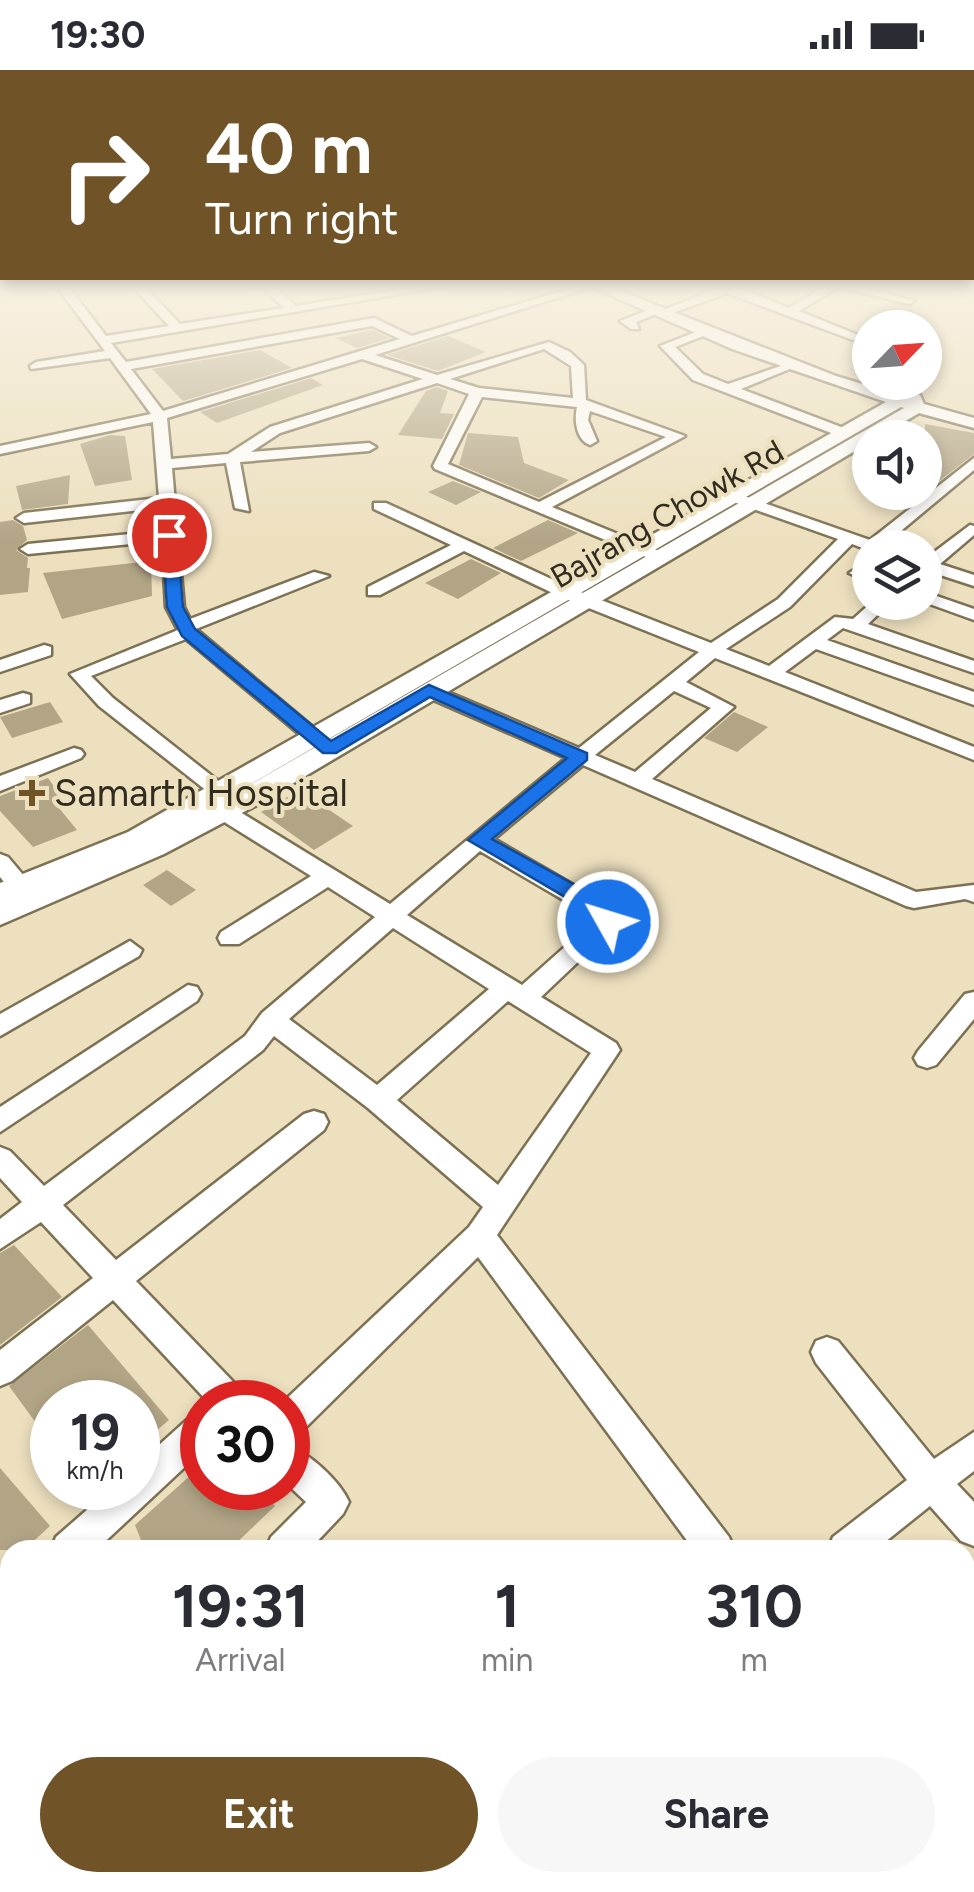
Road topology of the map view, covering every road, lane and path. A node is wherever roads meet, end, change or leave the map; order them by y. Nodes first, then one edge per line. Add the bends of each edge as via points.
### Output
1 (129, 372) edge
2 (306, 372) edge
3 (421, 372) edge
4 (460, 372) edge
5 (582, 372) edge
6 (693, 372) edge
7 (768, 372) edge
8 (809, 372) edge
9 (828, 372) edge
10 (442, 378) junction
11 (728, 388) junction
12 (477, 392) junction
13 (582, 403) junction
14 (910, 403) junction
15 (974, 414) edge
16 (160, 416) junction
17 (974, 423) edge
18 (844, 434) junction
19 (590, 441) dead end
20 (369, 447) dead end
21 (0, 450) edge
22 (232, 458) junction
23 (166, 464) junction
24 (972, 467) edge
25 (742, 500) junction
26 (166, 502) junction
27 (380, 506) dead end
28 (243, 508) dead end
29 (539, 508) junction
30 (24, 518) dead end
31 (896, 530) edge
32 (970, 530) dead end
33 (169, 535) junction
34 (850, 538) joint
35 (464, 545) junction
36 (28, 550) dead end
37 (942, 552) edge
38 (650, 554) junction
39 (942, 570) edge
40 (320, 576) dead end
41 (974, 581) edge
42 (374, 591) dead end
43 (576, 596) junction
44 (942, 603) edge
45 (974, 615) edge
46 (863, 620) edge
47 (857, 625) junction
48 (186, 629) junction
49 (812, 641) junction
50 (713, 650) junction
51 (44, 651) dead end
52 (0, 666) edge
53 (974, 667) edge
54 (772, 673) junction
55 (673, 682) junction
56 (429, 690) junction
57 (24, 698) dead end
58 (974, 699) edge
59 (0, 707) edge
60 (322, 744) junction
61 (74, 754) dead end
62 (974, 754) edge
63 (580, 756) junction
64 (638, 781) junction
65 (0, 784) edge
66 (217, 801) junction
67 (478, 840) junction
68 (0, 862) edge
69 (328, 876) junction
70 (972, 889) edge
71 (17, 894) edge
72 (0, 915) edge
73 (392, 916) junction
74 (230, 938) dead end
75 (130, 950) dead end
76 (515, 993) junction
77 (188, 994) dead end
78 (974, 1001) edge
79 (271, 1020) junction
80 (0, 1026) edge
81 (928, 1058) dead end
82 (378, 1100) junction
83 (0, 1121) edge
84 (314, 1122) dead end
85 (0, 1159) edge
86 (43, 1204) junction
87 (502, 1205) junction
88 (0, 1236) edge
89 (480, 1236) junction
90 (112, 1278) junction
91 (827, 1352) dead end
92 (0, 1370) edge
93 (209, 1380) edge
94 (310, 1400) edge
95 (974, 1449) edge
96 (180, 1450) edge
97 (931, 1482) junction
98 (310, 1483) edge
99 (974, 1528) edge
100 (80, 1540) edge
101 (294, 1540) edge
102 (708, 1540) edge
103 (858, 1540) edge

1 - 16 street
2 - 16 street
3 - 10 street
4 - 10 street
5 - 13 street
6 - 11 street
7 - 11 street
8 - 14 street
9 - 14 street
10 - 12 street
10 - 22 street via 275,430
11 - 18 street
12 - 13 street
12 - 29 street via 440,466
13 - 19 street
13 - 29 street via 678,436
14 - 15 street
14 - 17 street
14 - 18 street, Bajrang Chowk Rd
14 - 25 street, Bajrang Chowk Rd
16 - 21 street
16 - 23 street
18 - 25 street, Bajrang Chowk Rd
20 - 22 street
22 - 23 street
22 - 28 street
23 - 26 street
24 - 31 street
25 - 34 street
25 - 38 street, Bajrang Chowk Rd
26 - 30 street
26 - 33 street
27 - 35 street
29 - 38 street
32 - 37 street
33 - 36 street
33 - 48 street via 175,607
34 - 50 street via 784,602
35 - 42 street
35 - 43 street
38 - 43 street, Bajrang Chowk Rd
39 - 41 street
40 - 48 street
43 - 50 street
43 - 56 street, Bajrang Chowk Rd
43 - 60 street, Bajrang Chowk Rd
44 - 45 street
46 - 47 street
47 - 49 street via 836,622
47 - 53 street
48 - 60 street
48 - 66 street via 80,674
49 - 54 street
49 - 58 street
50 - 54 street
50 - 55 street
51 - 52 street
54 - 62 street
55 - 63 street
55 - 64 street via 724,707
56 - 60 street, Bajrang Chowk Rd
56 - 63 street
57 - 59 street
60 - 66 street, Bajrang Chowk Rd
61 - 65 street
63 - 64 street
63 - 67 street
64 - 70 street via 914,900
66 - 69 street
66 - 71 street, Bajrang Chowk Rd via 155,848
67 - 73 street
67 - 76 street via 608,915 608,922
68 - 71 street
69 - 73 street
69 - 74 street
71 - 72 street, Bajrang Chowk Rd
73 - 76 street
73 - 79 street
75 - 80 street
76 - 82 street
76 - 87 street via 606,1050
77 - 83 street
78 - 81 street
79 - 82 street
79 - 86 street via 254,1043
82 - 87 street
84 - 90 street
85 - 86 street
86 - 88 street
86 - 90 street
87 - 89 street
89 - 94 street
89 - 102 street
90 - 92 street
90 - 93 street
91 - 97 street
95 - 97 street
96 - 100 street
97 - 99 street
97 - 103 street
98 - 101 street via 330,1502

